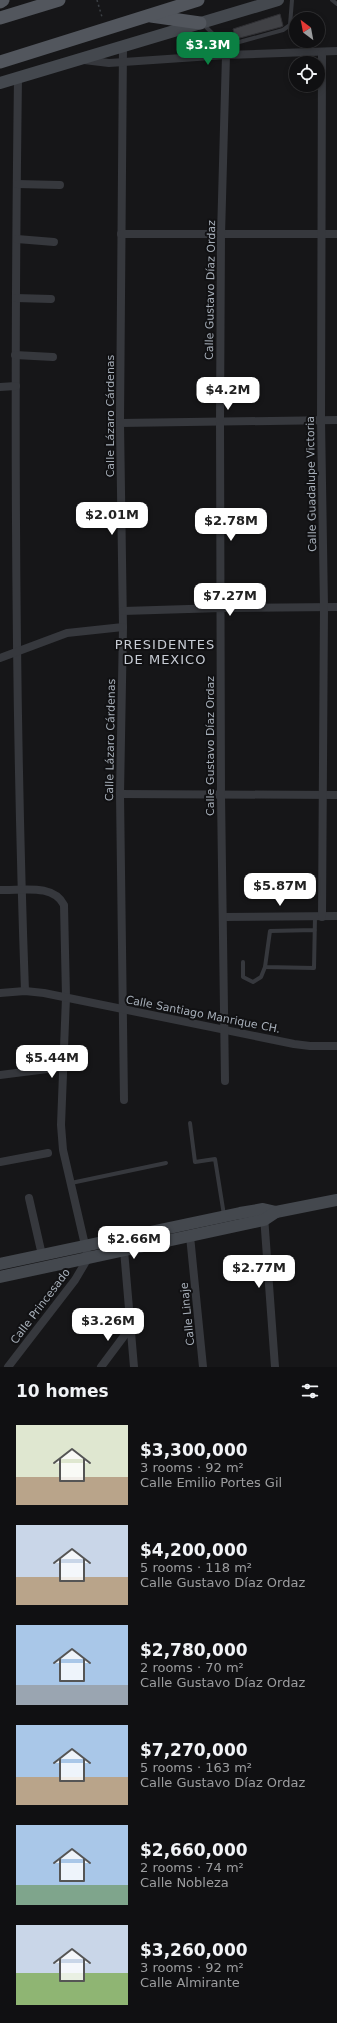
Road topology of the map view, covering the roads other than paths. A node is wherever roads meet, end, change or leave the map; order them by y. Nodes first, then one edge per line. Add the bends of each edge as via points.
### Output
1 (60, 0) edge
2 (198, 0) edge
3 (278, 0) edge
4 (292, 0) edge
5 (332, 0) edge
6 (337, 4) edge
7 (147, 15) junction
8 (0, 18) edge
9 (201, 23) junction
10 (123, 46) junction
11 (337, 51) edge
12 (322, 52) junction
13 (226, 55) junction
14 (82, 59) junction
15 (0, 62) edge
16 (123, 62) junction
17 (18, 78) junction
18 (0, 83) edge
19 (17, 184) junction
20 (60, 185) dead end
21 (121, 234) junction
22 (322, 234) junction
23 (337, 234) edge
24 (221, 235) junction
25 (17, 239) junction
26 (54, 242) dead end
27 (16, 298) junction
28 (51, 299) dead end
29 (15, 355) junction
30 (53, 357) dead end
31 (16, 386) junction
32 (0, 387) edge
33 (321, 420) junction
34 (337, 420) edge
35 (220, 421) junction
36 (120, 423) junction
37 (324, 607) junction
38 (337, 607) edge
39 (221, 608) junction
40 (123, 611) junction
41 (123, 627) junction
42 (16, 651) junction
43 (0, 658) edge
44 (120, 794) junction
45 (221, 795) junction
46 (322, 795) junction
47 (337, 795) edge
48 (0, 890) edge
49 (22, 891) junction
50 (337, 916) edge
51 (224, 917) junction
52 (319, 917) junction
53 (315, 930) junction
54 (243, 962) dead end
55 (265, 967) junction
56 (25, 991) junction
57 (0, 993) edge
58 (66, 997) junction
59 (122, 1010) junction
60 (224, 1029) junction
61 (337, 1046) edge
62 (63, 1067) junction
63 (0, 1075) edge
64 (225, 1081) dead end
65 (124, 1100) dead end
66 (190, 1123) dead end
67 (48, 1153) dead end
68 (0, 1162) edge
69 (166, 1163) dead end
70 (71, 1183) junction
71 (29, 1198) dead end
72 (337, 1200) edge
73 (264, 1215) junction
74 (224, 1216) junction
75 (190, 1236) junction
76 (86, 1245) junction
77 (124, 1250) junction
78 (42, 1255) junction
79 (88, 1258) junction
80 (0, 1264) edge
81 (0, 1277) edge
82 (130, 1328) junction
83 (8, 1367) edge
84 (101, 1367) edge
85 (134, 1367) edge
86 (203, 1367) edge
87 (275, 1367) edge

1 - 8 main road
2 - 7 main road
3 - 9 street
4 - 9 lane via 290,25 283,30 232,44 217,38
5 - 6 lane
7 - 9 main road
7 - 15 main road
9 - 10 street
10 - 14 street
10 - 16 street, Calle Lázaro Cárdenas
11 - 12 street
12 - 13 street
12 - 22 street, Calle Guadalupe Victoria
13 - 16 street
13 - 24 street, Calle Gustavo Díaz Ordaz
14 - 16 street via 109,63
14 - 17 street
16 - 21 street, Calle Lázaro Cárdenas
17 - 18 street
17 - 19 street
19 - 20 street
19 - 25 street
21 - 24 street
21 - 36 street, Calle Lázaro Cárdenas
22 - 23 street
22 - 24 street
22 - 33 street, Calle Guadalupe Victoria
24 - 35 street, Calle Gustavo Díaz Ordaz
25 - 26 street
25 - 27 street
27 - 28 street
27 - 29 street
29 - 30 street
29 - 31 street
31 - 32 street
31 - 42 street
33 - 34 street
33 - 35 street
33 - 37 street, Calle Guadalupe Victoria
35 - 36 street
35 - 39 street, Calle Gustavo Díaz Ordaz
36 - 40 street, Calle Lázaro Cárdenas
37 - 38 street
37 - 39 street
37 - 46 street, Calle Guadalupe Victoria
39 - 40 street
39 - 45 street, Calle Gustavo Díaz Ordaz
40 - 41 street, Calle Lázaro Cárdenas
41 - 42 street via 67,633
41 - 44 street, Calle Lázaro Cárdenas
42 - 43 street
42 - 49 street
44 - 45 street
44 - 59 street, Calle Lázaro Cárdenas
45 - 46 street
45 - 51 street, Calle Gustavo Díaz Ordaz
46 - 47 street
46 - 52 street, Calle Guadalupe Victoria
48 - 49 street
49 - 56 street
49 - 58 street via 49,891 58,895 64,905
50 - 52 street
51 - 52 street
51 - 60 street, Calle Gustavo Díaz Ordaz
52 - 53 lane
53 - 55 lane via 270,931
53 - 55 lane via 314,968
54 - 55 lane via 243,977 253,982 261,976
56 - 57 street, Calle Santiago Manrique CH.
56 - 58 street, Calle Santiago Manrique CH.
58 - 59 street, Calle Santiago Manrique CH.
58 - 62 street
59 - 60 street, Calle Santiago Manrique CH.
59 - 65 street, Calle Lázaro Cárdenas
60 - 61 street, Calle Santiago Manrique CH. via 310,1046
60 - 64 street, Calle Gustavo Díaz Ordaz
62 - 63 street
62 - 70 street via 61,1125 63,1150
66 - 74 lane via 195,1162 215,1159
67 - 68 street
69 - 70 lane
70 - 76 street
71 - 78 street
72 - 73 street
73 - 74 street
73 - 75 street
73 - 87 street
74 - 76 street
75 - 77 street
75 - 86 street, Calle Linaje
76 - 78 street
76 - 79 street
77 - 79 street
77 - 82 street
78 - 80 street
79 - 81 street
79 - 83 street, Calle Princesado via 75,1280
82 - 84 street
82 - 85 street

